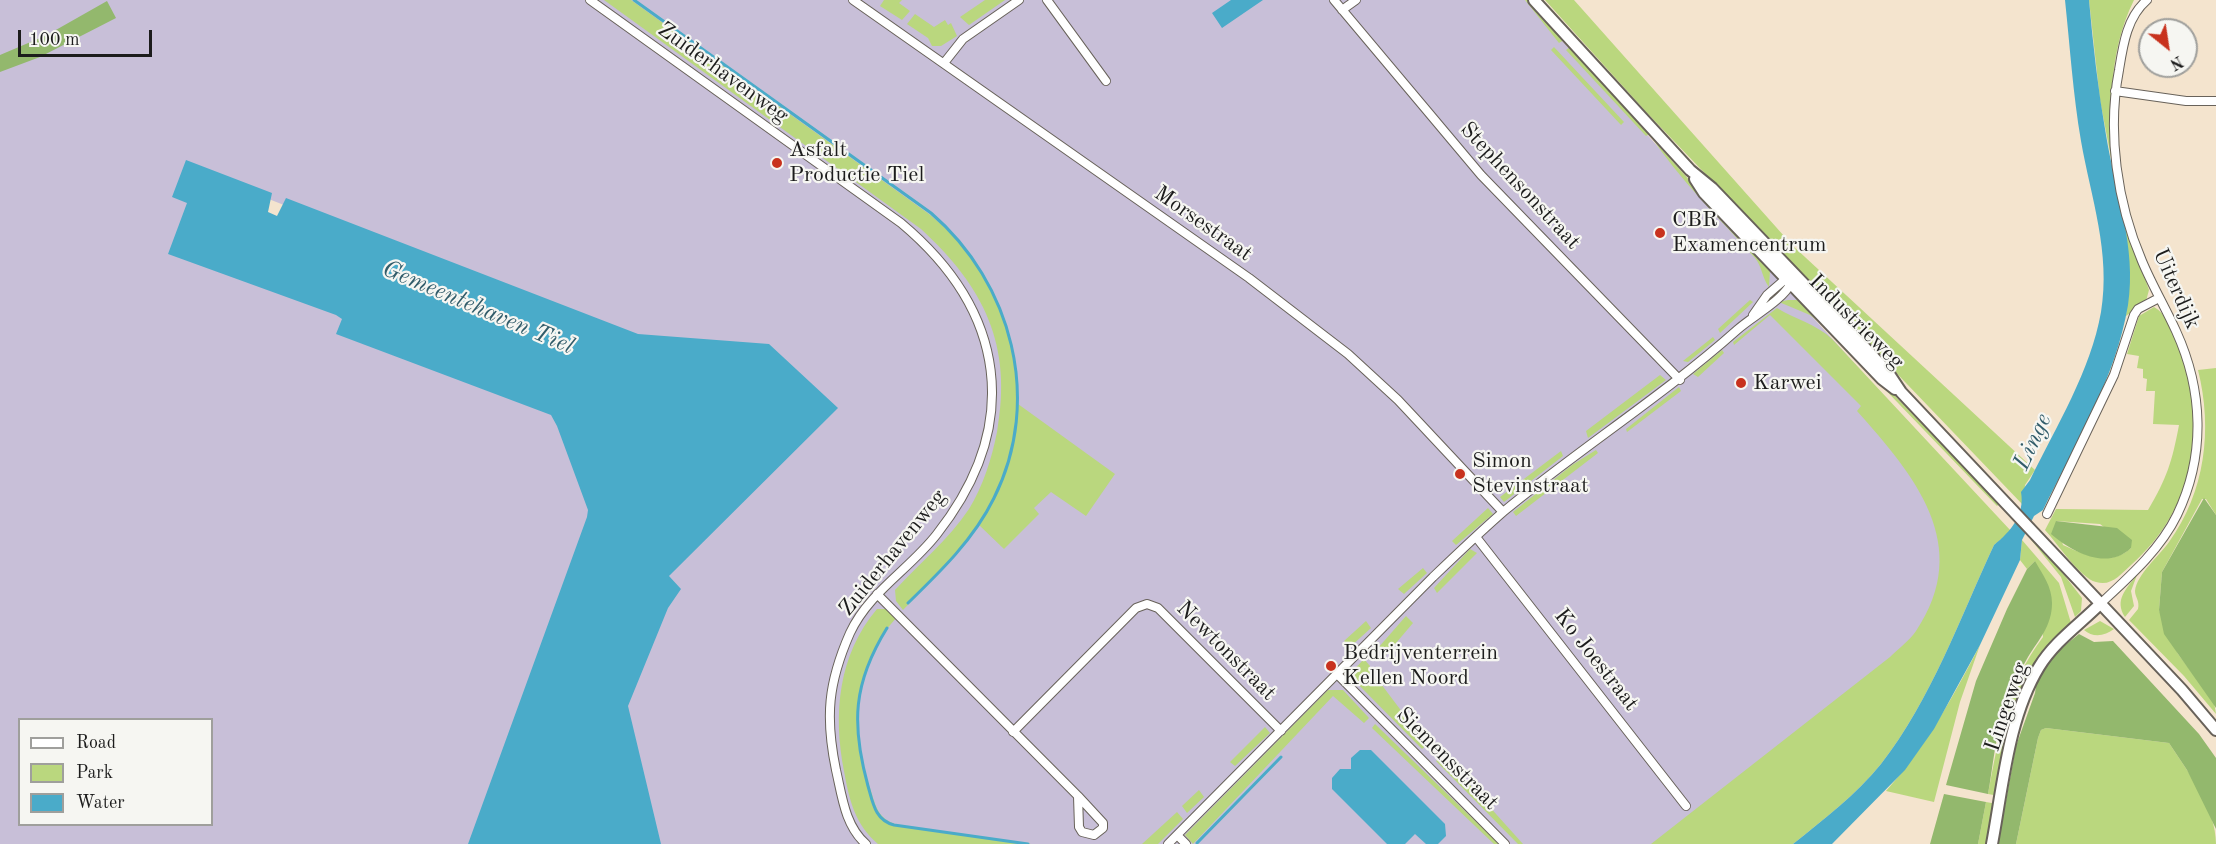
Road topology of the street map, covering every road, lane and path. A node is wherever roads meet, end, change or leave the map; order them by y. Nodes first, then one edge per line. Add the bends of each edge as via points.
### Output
1 (590, 0) edge
2 (852, 0) edge
3 (1019, 0) edge
4 (1047, 0) edge
5 (1334, 0) edge
6 (1356, 0) edge
7 (1534, 0) edge
8 (2147, 0) edge
9 (1341, 10) junction
10 (944, 63) junction
11 (1106, 81) dead end
12 (2115, 91) junction
13 (2216, 101) edge
14 (1790, 279) junction
15 (2159, 298) junction
16 (1680, 380) junction
17 (1503, 512) junction
18 (2047, 514) dead end
19 (1476, 537) junction
20 (877, 594) junction
21 (2100, 604) junction
22 (1337, 674) junction
23 (2216, 730) edge
24 (1281, 731) junction
25 (1013, 732) junction
26 (1078, 796) junction
27 (1686, 806) dead end
28 (1177, 835) junction
29 (866, 844) edge
30 (1168, 844) edge
31 (1186, 844) edge
32 (1505, 844) edge
33 (1992, 844) edge

1 - 20 street, Zuiderhavenweg via 901,222 944,264 974,311 991,371 986,443 974,477 955,510 935,537
2 - 10 street, Morsestraat
3 - 10 street via 963,39
4 - 11 street
5 - 9 street, Stephensonstraat
6 - 9 street
7 - 14 main road, Industrieweg via 1690,170 1712,188
8 - 12 street, Uiterdijk via 2128,28
9 - 16 street, Stephensonstraat via 1481,175
10 - 17 street, Morsestraat via 1249,278 1348,354
12 - 13 street
12 - 15 street, Uiterdijk via 2114,143 2126,214
14 - 16 street
14 - 21 main road, Industrieweg via 1889,374 1901,392
15 - 18 street via 2134,315 2114,375
15 - 21 street, Uiterdijk via 2191,371 2198,421 2196,458 2176,517 2138,568
16 - 17 street
17 - 19 street
19 - 22 street
19 - 27 street, Ko Joestraat
20 - 25 street
20 - 29 street, Zuiderhavenweg via 851,631 835,675 828,734 843,804 857,837
21 - 23 main road, Industrieweg
21 - 33 main road, Lingeweg via 2051,651 2032,680 2012,741
22 - 24 street
22 - 32 street, Siemensstraat
24 - 25 street, Newtonstraat via 1158,608 1147,604 1136,608
24 - 28 street
25 - 26 street
26 - 26 street via 1079,827 1094,835 1103,828 1103,822
28 - 30 street
28 - 31 street

